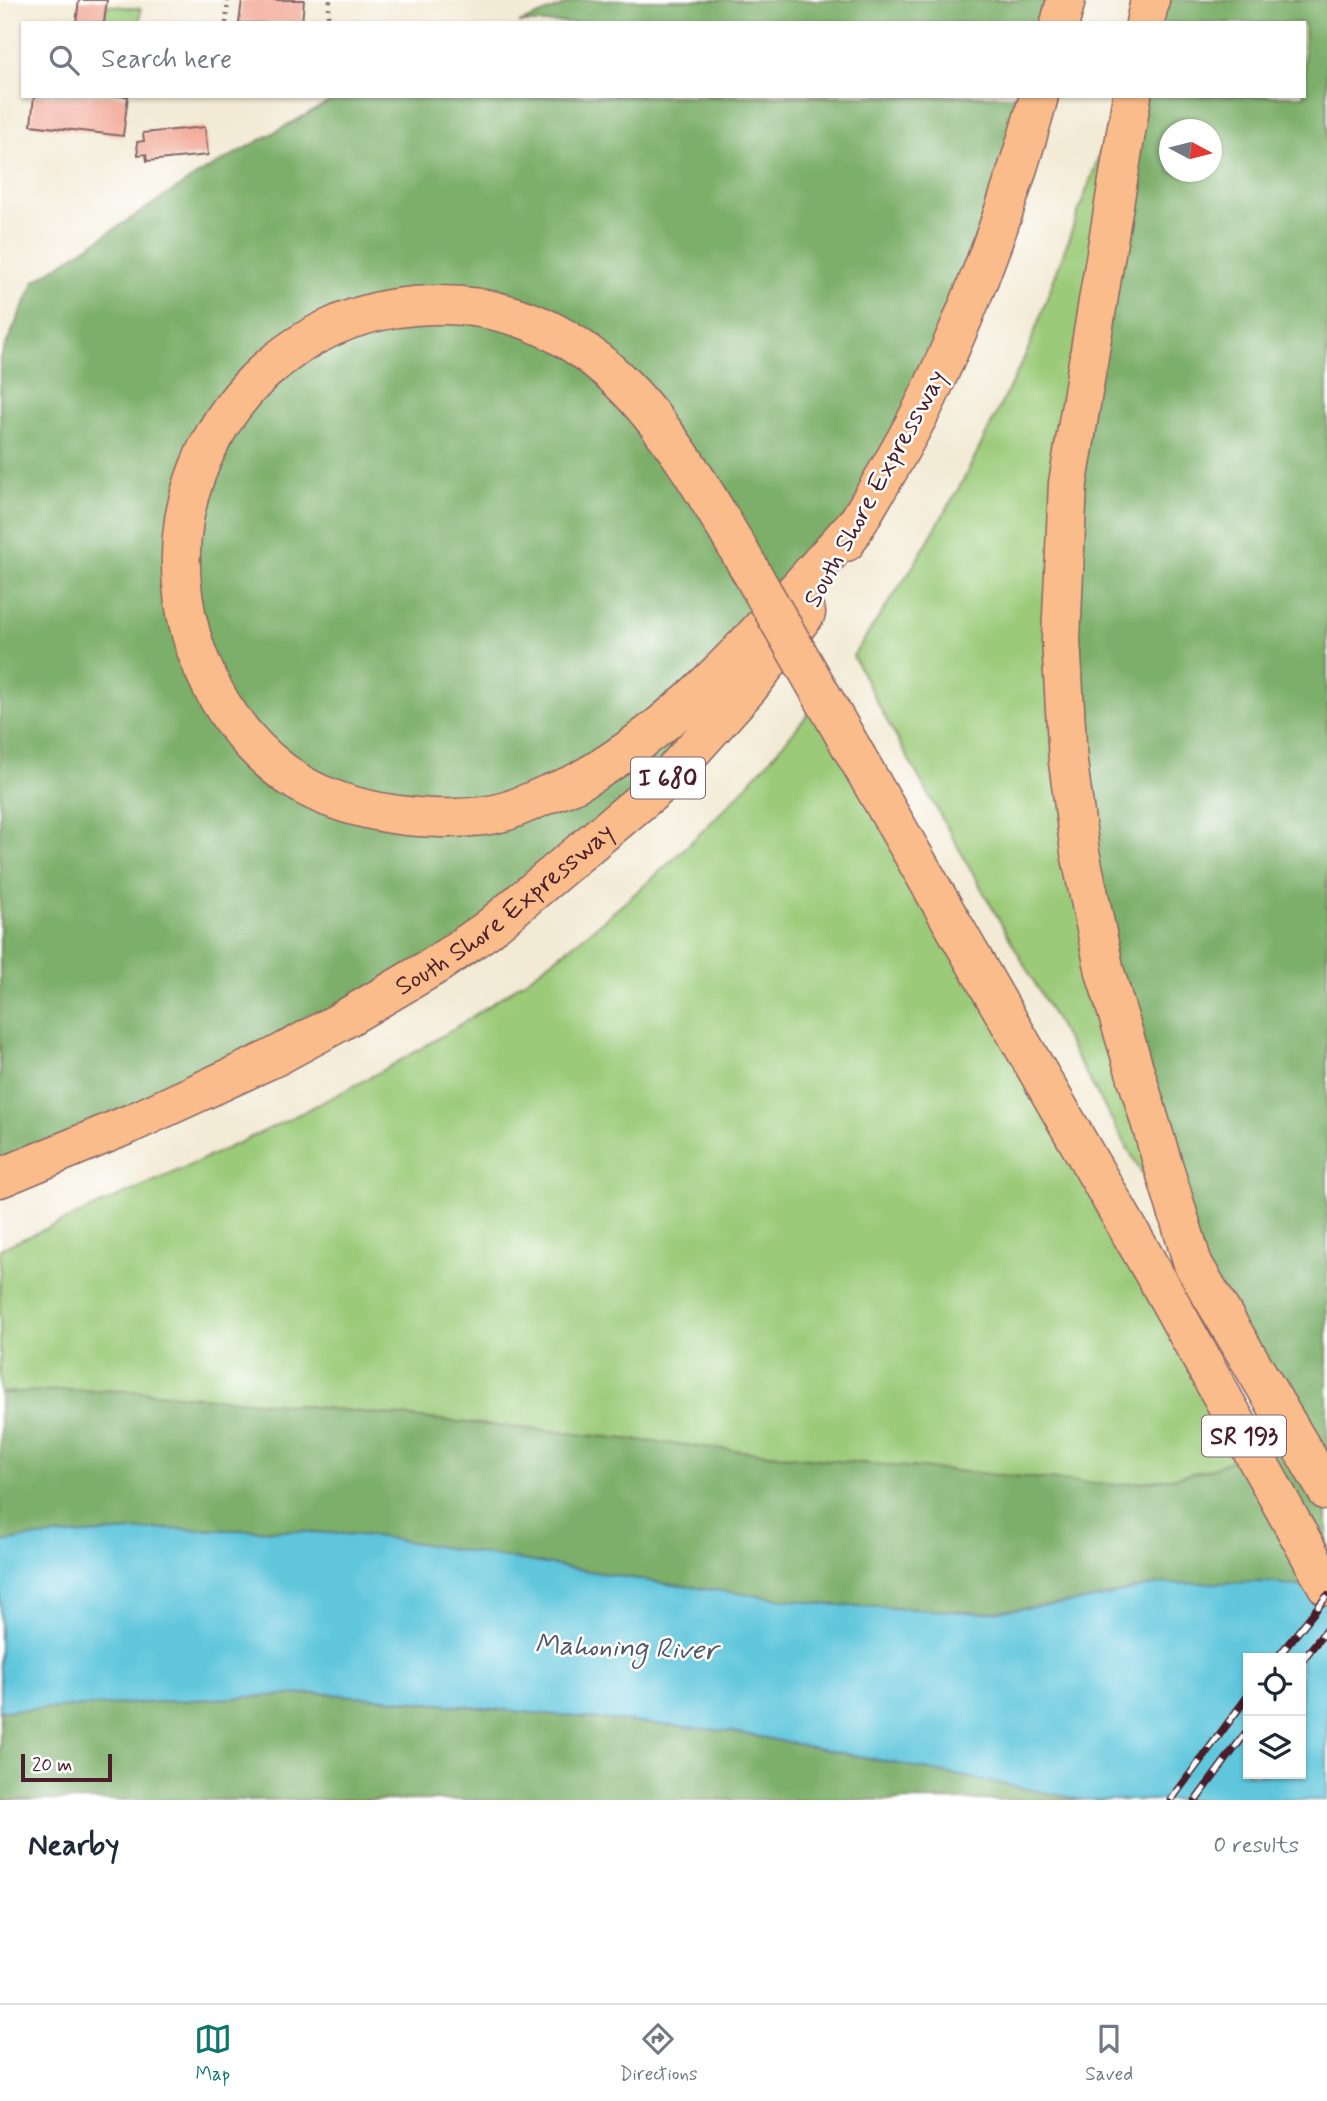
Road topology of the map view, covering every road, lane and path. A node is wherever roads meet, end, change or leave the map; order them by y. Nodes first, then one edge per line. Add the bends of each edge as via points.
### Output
1 (228, 0) edge
2 (330, 0) edge
3 (1066, 0) edge
4 (1150, 0) edge
5 (226, 21) edge
6 (327, 21) edge
7 (1061, 21) edge
8 (1145, 21) edge
9 (1039, 98) edge
10 (1132, 98) edge
11 (860, 519) junction
12 (0, 1178) edge
13 (1327, 1491) edge
14 (1327, 1586) edge

1 - 5 path
2 - 6 path
3 - 7 highway
4 - 8 highway
9 - 11 highway, South Shore Expressway / I 680 via 979,282 927,399
10 - 13 highway, SR 193 via 1068,483 1061,639 1068,762 1080,852 1105,972 1193,1264
11 - 12 highway, South Shore Expressway / I 680 via 803,618 750,686 664,782 487,930 436,965 275,1057
11 - 14 highway, SR 193, bridge via 712,681 642,740 579,782 503,812 417,818 337,801 300,784 266,758 233,722 205,675 183,595 184,521 203,456 249,388 273,363 314,334 394,307 442,303 525,319 589,354 632,393 697,478 749,568 858,759 1161,1286

